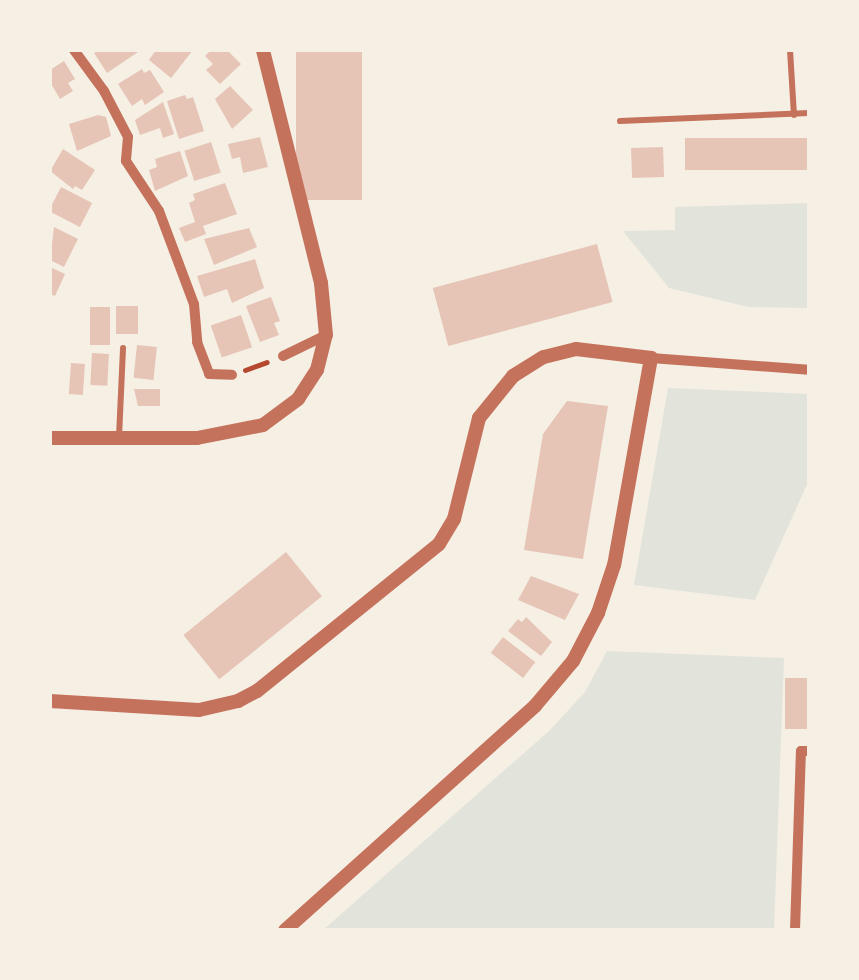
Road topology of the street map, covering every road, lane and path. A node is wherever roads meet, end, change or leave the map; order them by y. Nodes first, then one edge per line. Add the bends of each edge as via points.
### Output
1 (74, 50) edge
2 (263, 50) edge
3 (790, 50) edge
4 (809, 113) edge
5 (794, 114) junction
6 (620, 121) dead end
7 (326, 335) junction
8 (122, 348) dead end
9 (283, 356) joint
10 (650, 358) junction
11 (809, 370) edge
12 (232, 375) joint
13 (50, 438) edge
14 (120, 439) junction
15 (50, 701) edge
16 (809, 751) edge
17 (284, 930) edge
18 (795, 930) edge

1 - 12 street via 104,91 128,137 126,162 159,211 194,304 197,342 209,374
2 - 7 street via 321,283
3 - 5 lane
4 - 5 lane
5 - 6 lane
7 - 9 street
7 - 14 street via 317,370 298,398 262,425 197,438
8 - 14 lane
9 - 12 path
10 - 11 street
10 - 15 street via 576,349 544,357 513,376 479,418 454,518 429,556 257,691 198,710
10 - 17 street via 611,576 573,661 536,706
13 - 14 street
16 - 18 street via 801,751

